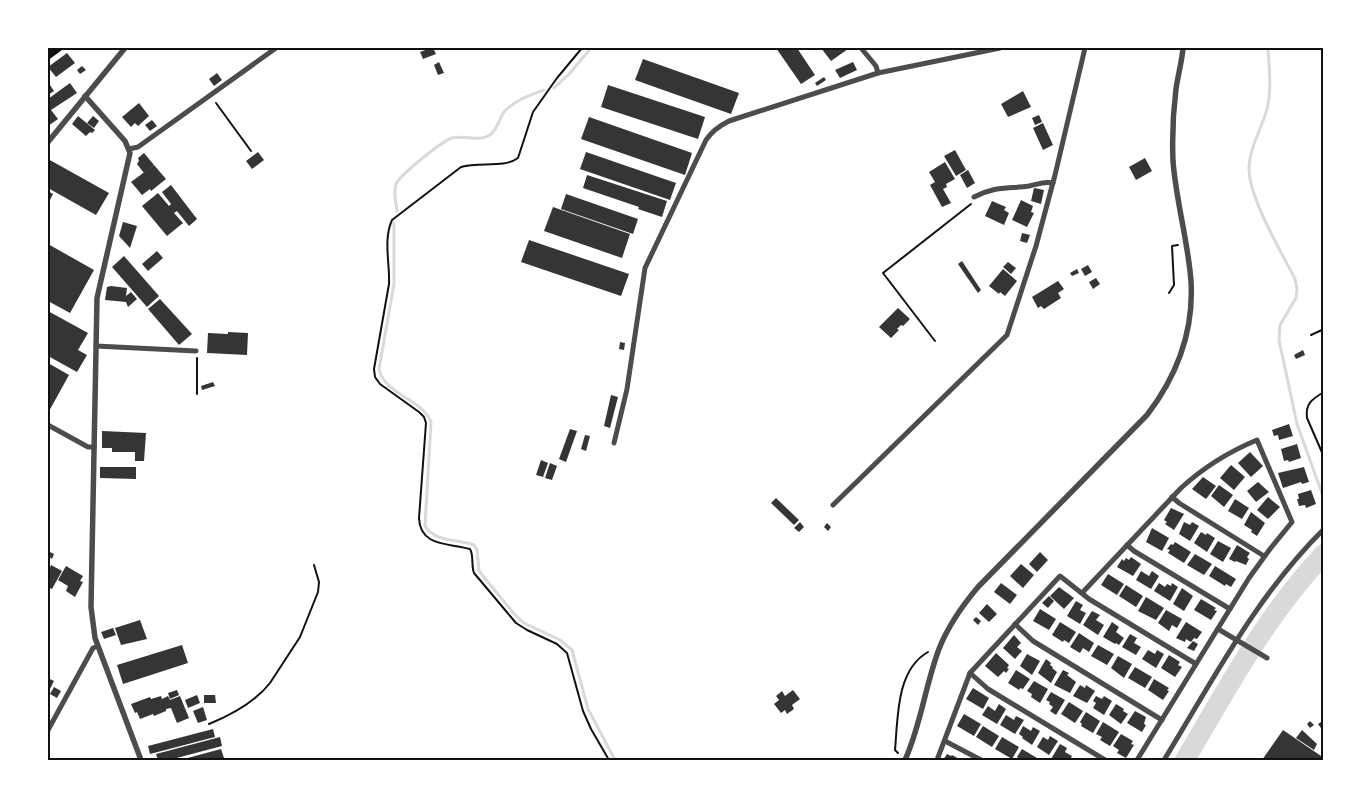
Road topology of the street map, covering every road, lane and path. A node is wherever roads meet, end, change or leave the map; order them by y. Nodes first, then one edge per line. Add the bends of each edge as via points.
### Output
1 (56, 48) edge
2 (125, 48) edge
3 (276, 48) edge
4 (582, 48) edge
5 (861, 48) edge
6 (1000, 48) edge
7 (1085, 48) edge
8 (1183, 48) edge
9 (48, 56) edge
10 (878, 73) junction
11 (210, 95) junction
12 (85, 96) junction
13 (48, 142) edge
14 (129, 149) junction
15 (251, 151) dead end
16 (1053, 183) junction
17 (974, 197) joint
18 (1185, 244) junction
19 (1169, 293) dead end
20 (1324, 329) edge
21 (1311, 335) dead end
22 (935, 341) dead end
23 (96, 346) junction
24 (196, 351) joint
25 (1324, 392) edge
26 (198, 394) dead end
27 (48, 425) edge
28 (614, 443) dead end
29 (94, 447) junction
30 (1324, 457) edge
31 (1172, 497) junction
32 (833, 505) dead end
33 (1324, 529) edge
34 (1127, 545) junction
35 (1264, 556) junction
36 (314, 566) dead end
37 (1082, 593) junction
38 (1230, 609) junction
39 (1015, 624) junction
40 (1218, 629) junction
41 (1237, 640) junction
42 (98, 646) junction
43 (930, 653) dead end
44 (1266, 657) dead end
45 (1196, 664) junction
46 (970, 673) junction
47 (1162, 720) junction
48 (209, 724) dead end
49 (48, 730) edge
50 (945, 740) junction
51 (900, 754) dead end
52 (141, 760) edge
53 (609, 760) edge
54 (905, 760) edge
55 (937, 760) edge
56 (981, 760) edge
57 (1105, 760) edge
58 (1137, 760) edge
59 (1164, 760) edge

1 - 9 main road
2 - 12 street
3 - 11 street
4 - 53 path via 533,112 518,158 512,162 461,167 392,220 387,238 389,284 374,369 380,384 419,412 426,423 419,518 424,536 432,541 470,549 474,573 512,619 567,653 583,711
5 - 10 street
6 - 10 street
7 - 16 street
8 - 18 street via 1175,99 1173,143
10 - 28 street via 729,121 720,125 706,140 645,268 627,390
11 - 14 street via 138,147
11 - 15 path
12 - 13 street
12 - 14 street
14 - 23 street via 130,160 98,290
16 - 17 street via 1010,186
16 - 32 street via 1007,335
17 - 22 path via 974,202 883,273
18 - 19 path via 1172,246 1174,285
18 - 54 street via 1191,282 1189,318 1182,353 1167,386 1135,429 978,587 960,610 939,648
20 - 21 path
23 - 24 street
23 - 29 street
24 - 26 path
25 - 30 path via 1310,401 1306,412
27 - 29 street via 88,447
29 - 42 street via 90,607
31 - 34 street
31 - 35 street
31 - 35 street via 1210,464 1257,440 1292,522
33 - 41 street via 1274,584
34 - 37 street
34 - 38 street
35 - 38 street
36 - 48 path via 319,582 318,592 300,637 270,683 251,700
37 - 39 street via 1060,576
37 - 45 street
38 - 40 street
39 - 46 street
39 - 47 street via 1033,641
40 - 41 street
40 - 45 street
41 - 44 street
41 - 59 street
42 - 49 street via 93,648
42 - 52 street
43 - 51 path via 927,652 910,672 900,694 895,751
45 - 47 street
46 - 50 street
46 - 57 street via 988,689
47 - 58 street
50 - 55 street
50 - 56 street

